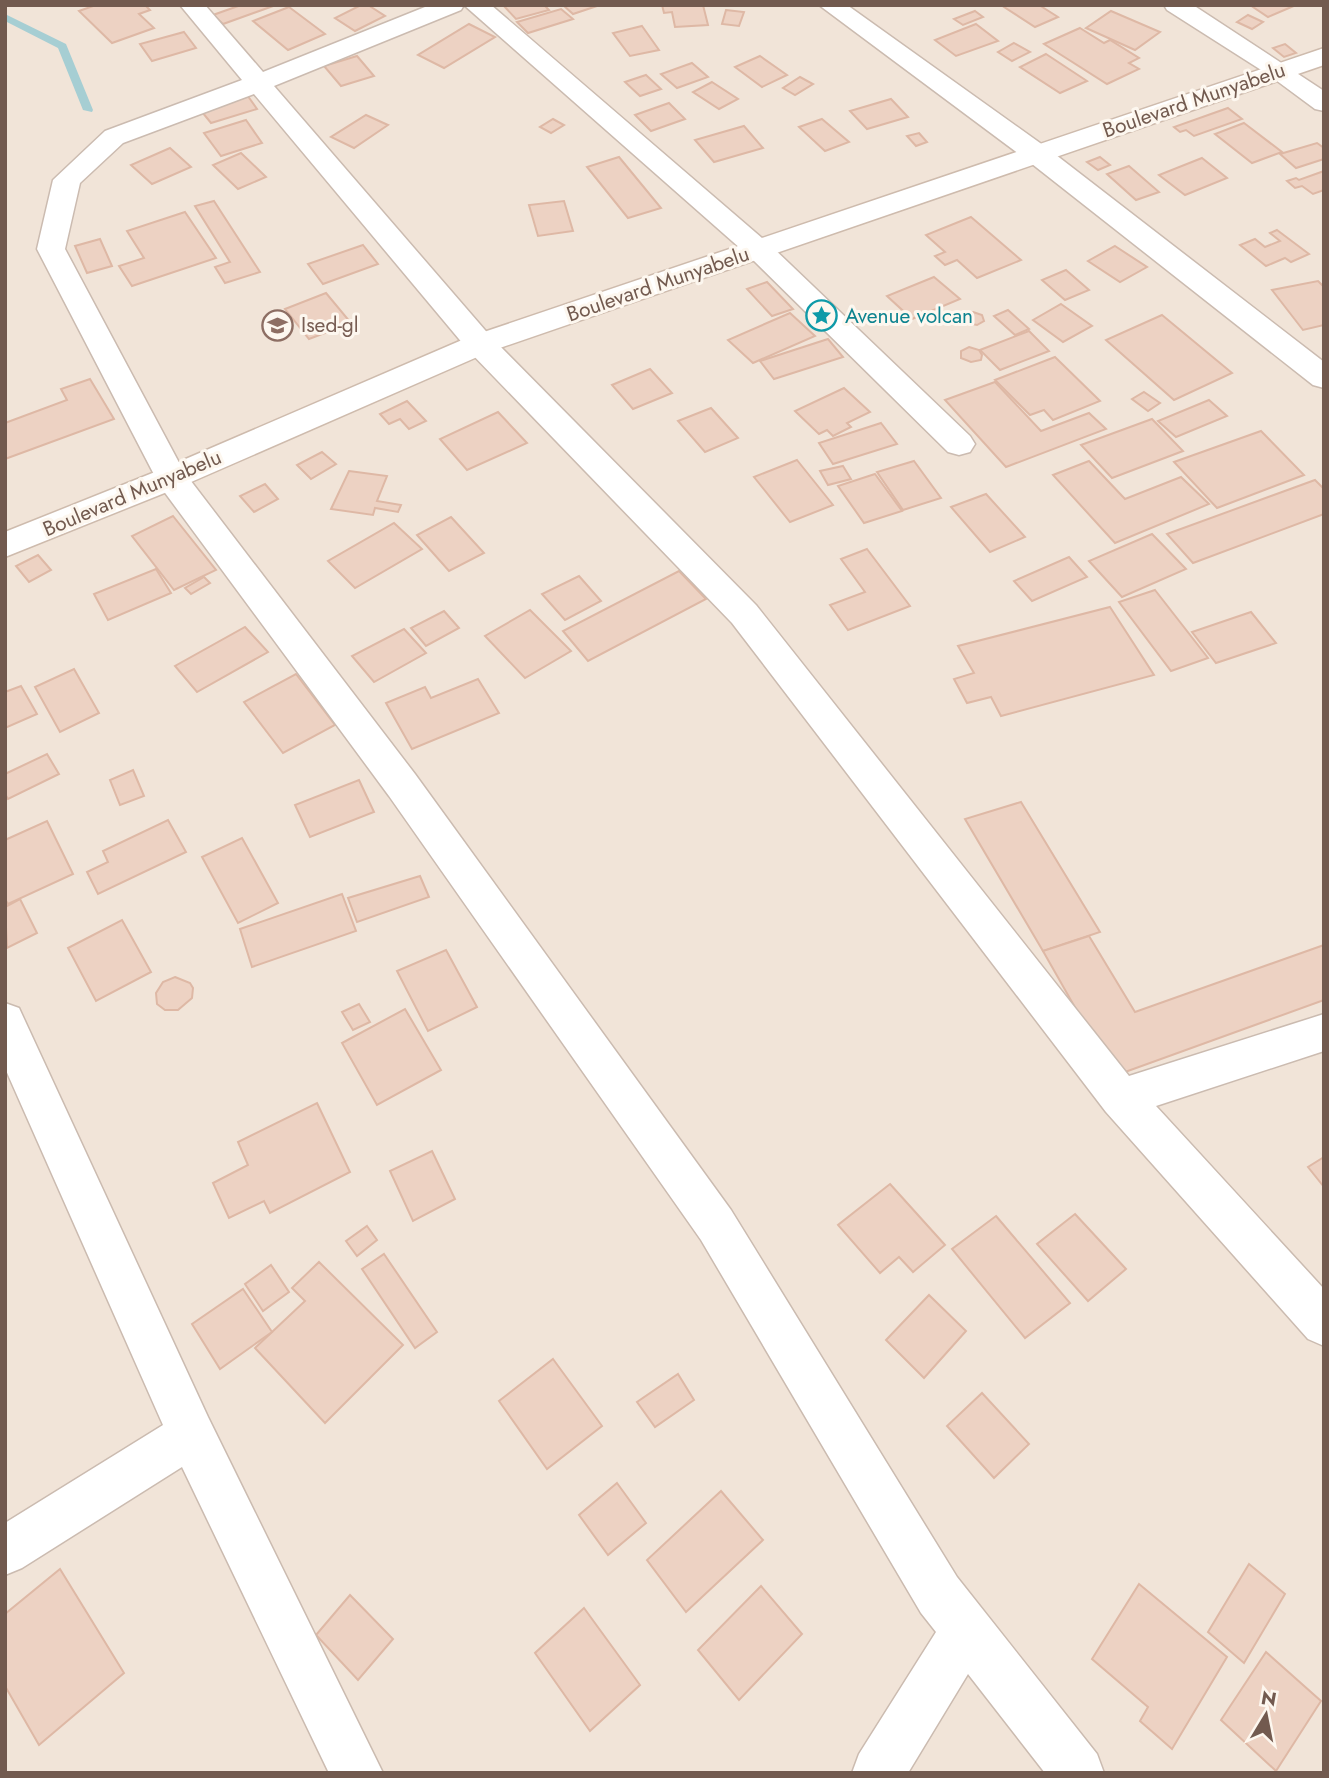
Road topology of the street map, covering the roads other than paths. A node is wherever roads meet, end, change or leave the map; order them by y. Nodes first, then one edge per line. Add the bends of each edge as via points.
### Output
1 (192, 5) edge
2 (452, 5) edge
3 (476, 5) edge
4 (831, 5) edge
5 (1176, 5) edge
6 (1324, 56) edge
7 (1278, 70) junction
8 (256, 84) junction
9 (1324, 103) edge
10 (1037, 154) junction
11 (758, 250) junction
12 (480, 344) junction
13 (1324, 378) edge
14 (959, 444) dead end
15 (171, 478) junction
16 (5, 545) edge
17 (5, 1021) edge
18 (1324, 1032) edge
19 (1121, 1098) junction
20 (1324, 1323) edge
21 (191, 1434) junction
22 (5, 1551) edge
23 (967, 1629) junction
24 (357, 1773) edge
25 (878, 1773) edge
26 (1078, 1773) edge

1 - 8 street
2 - 8 street
3 - 11 street
4 - 10 street
5 - 7 street
6 - 7 street, Boulevard Munyabelu
7 - 9 street
7 - 10 street, Boulevard Munyabelu
8 - 12 street
8 - 15 street via 114,137 67,180 51,249
10 - 11 street, Boulevard Munyabelu
10 - 13 street
11 - 12 street, Boulevard Munyabelu
11 - 14 street
12 - 15 street, Boulevard Munyabelu
12 - 19 street via 744,614
15 - 16 street, Boulevard Munyabelu
15 - 23 street via 402,785 716,1225 939,1595
17 - 21 street
18 - 19 street
19 - 20 street
21 - 22 street
21 - 24 street
23 - 25 street
23 - 26 street

